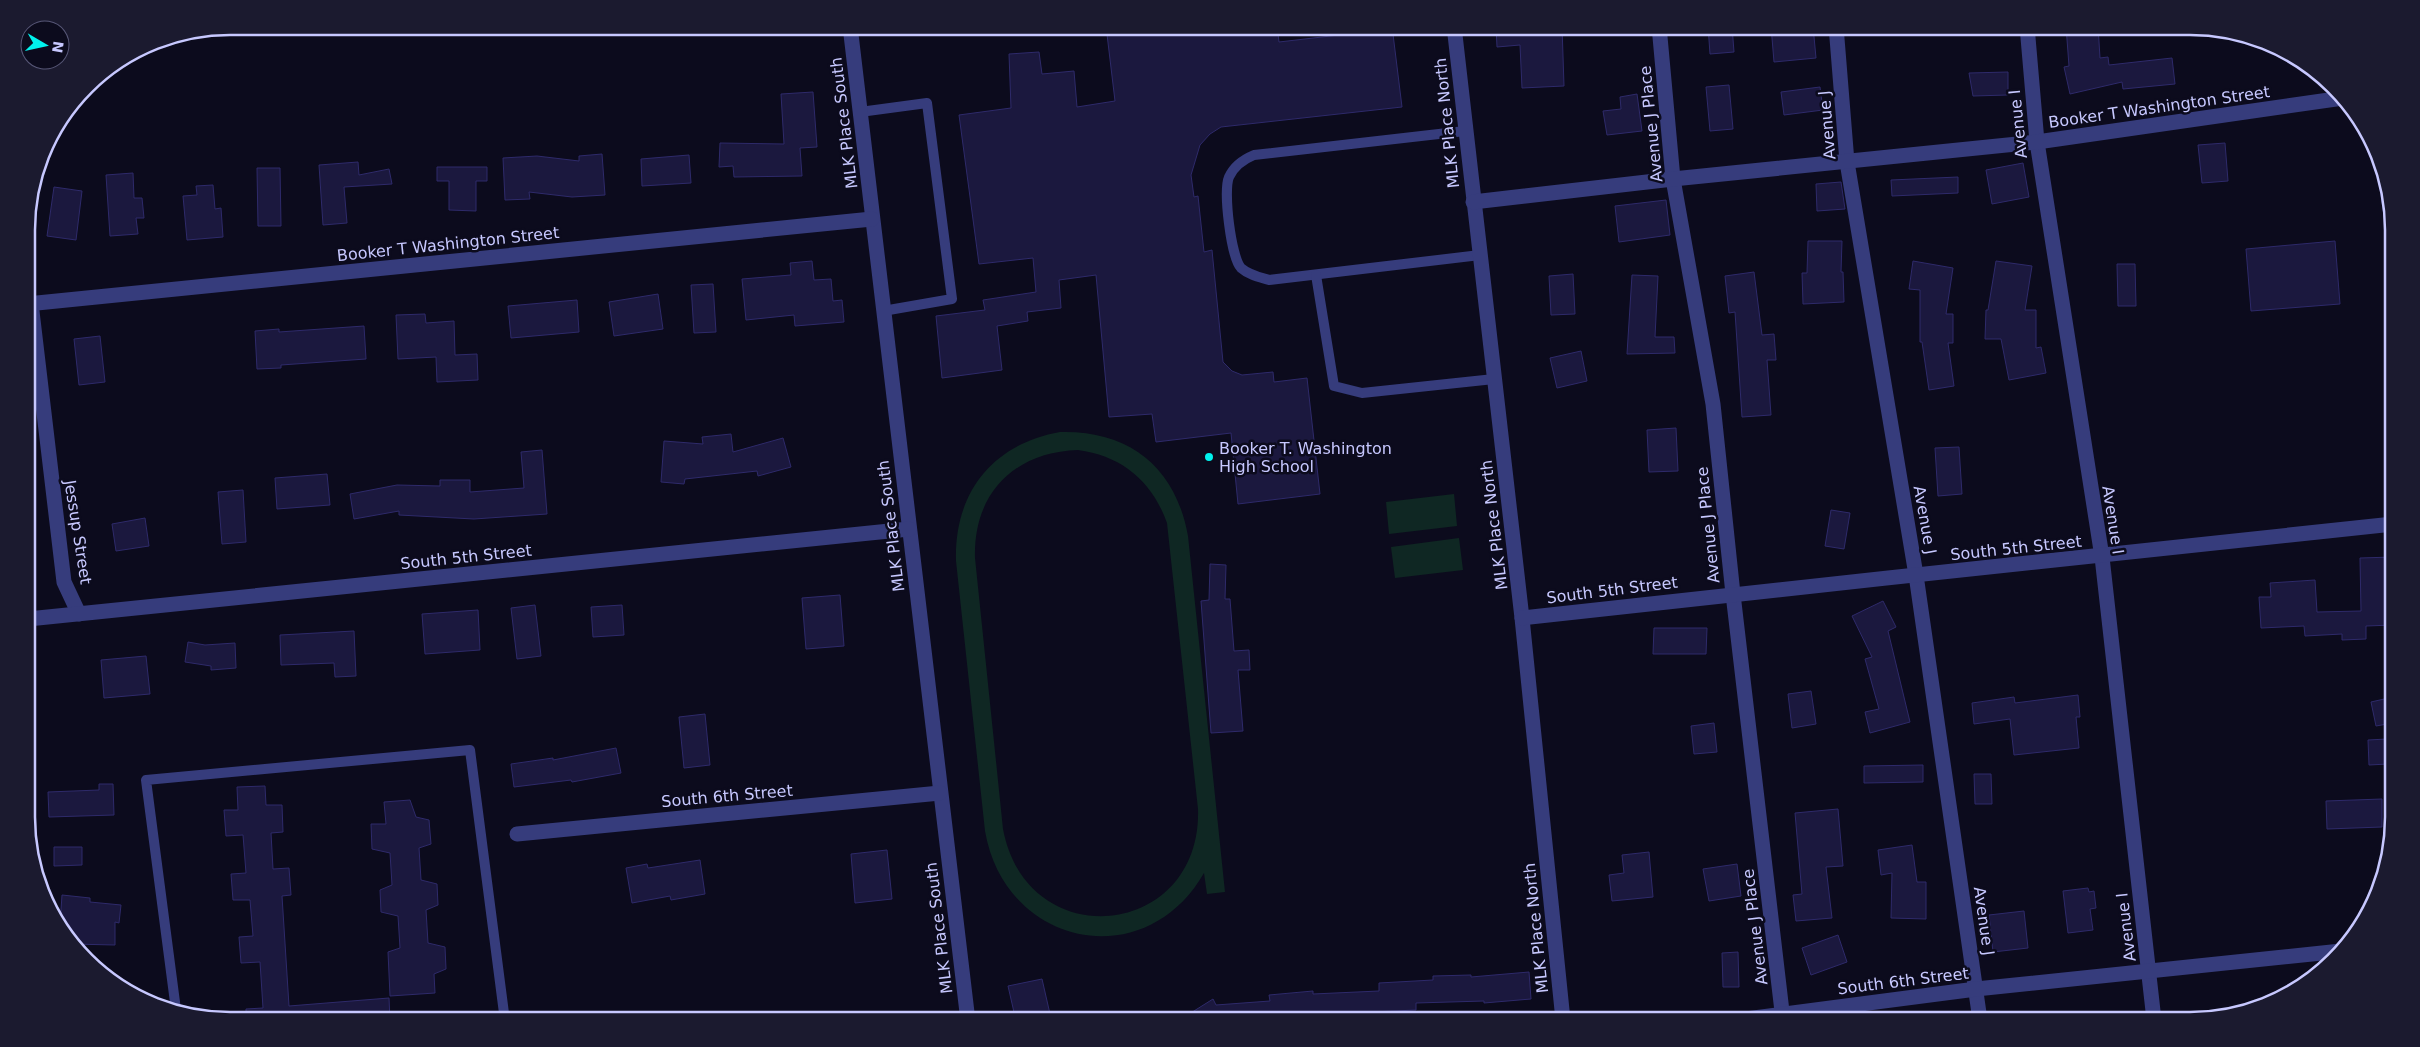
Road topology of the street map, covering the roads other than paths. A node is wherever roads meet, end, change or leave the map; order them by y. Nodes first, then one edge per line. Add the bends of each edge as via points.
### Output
1 (851, 35) edge
2 (1455, 35) edge
3 (1660, 35) edge
4 (1837, 35) edge
5 (2028, 35) edge
6 (2334, 99) edge
7 (860, 112) junction
8 (1465, 131) junction
9 (2037, 142) junction
10 (1847, 162) junction
11 (1673, 179) junction
12 (1473, 202) junction
13 (872, 219) junction
14 (1480, 255) junction
15 (1316, 275) junction
16 (35, 303) edge
17 (883, 311) junction
18 (35, 352) edge
19 (1494, 379) junction
20 (2385, 525) edge
21 (909, 529) junction
22 (2102, 557) junction
23 (1916, 575) junction
24 (1733, 594) junction
25 (79, 614) junction
26 (35, 618) edge
27 (1522, 618) junction
28 (940, 793) junction
29 (517, 834) dead end
30 (2331, 952) edge
31 (2149, 970) junction
32 (1976, 989) junction
33 (175, 1004) edge
34 (504, 1012) edge
35 (967, 1012) edge
36 (1562, 1012) edge
37 (1782, 1012) edge
38 (1817, 1012) edge
39 (1979, 1012) edge
40 (2153, 1012) edge

1 - 7 street, MLK Place South
2 - 8 street, MLK Place North
3 - 11 street, Avenue J Place
4 - 10 street, Avenue J
5 - 9 street, Avenue I
6 - 9 street, Booker T Washington Street
7 - 13 street, MLK Place South
7 - 17 lane via 927,103 952,299
8 - 12 street, MLK Place North
8 - 15 lane via 1254,155 1235,167 1228,178 1226,192 1234,254 1240,266 1252,275 1269,280
9 - 10 street, Booker T Washington Street
9 - 22 street, Avenue I
10 - 11 street, Booker T Washington Street
10 - 23 street, Avenue J
11 - 12 street, Booker T Washington Street
11 - 24 street, Avenue J Place via 1713,404
12 - 14 street, MLK Place North
13 - 16 street, Booker T Washington Street
13 - 17 street, MLK Place South
14 - 15 lane
14 - 19 street, MLK Place North
15 - 19 lane via 1334,386 1362,393
17 - 21 street, MLK Place South
18 - 25 street, Jessup Street via 64,582
19 - 27 street, MLK Place North
20 - 22 street, South 5th Street
21 - 25 street, South 5th Street
21 - 28 street, MLK Place South
22 - 23 street, South 5th Street
22 - 31 street, Avenue I
23 - 24 street, South 5th Street
23 - 32 street, Avenue J
24 - 27 street, South 5th Street
24 - 37 street, Avenue J Place
25 - 26 street, South 5th Street
27 - 36 street, MLK Place North
28 - 29 street, South 6th Street
28 - 35 street, MLK Place South
30 - 31 street, South 6th Street
31 - 32 street, South 6th Street
31 - 40 street, Avenue I
32 - 38 street, South 6th Street
32 - 39 street, Avenue J
33 - 34 lane via 146,780 470,750

